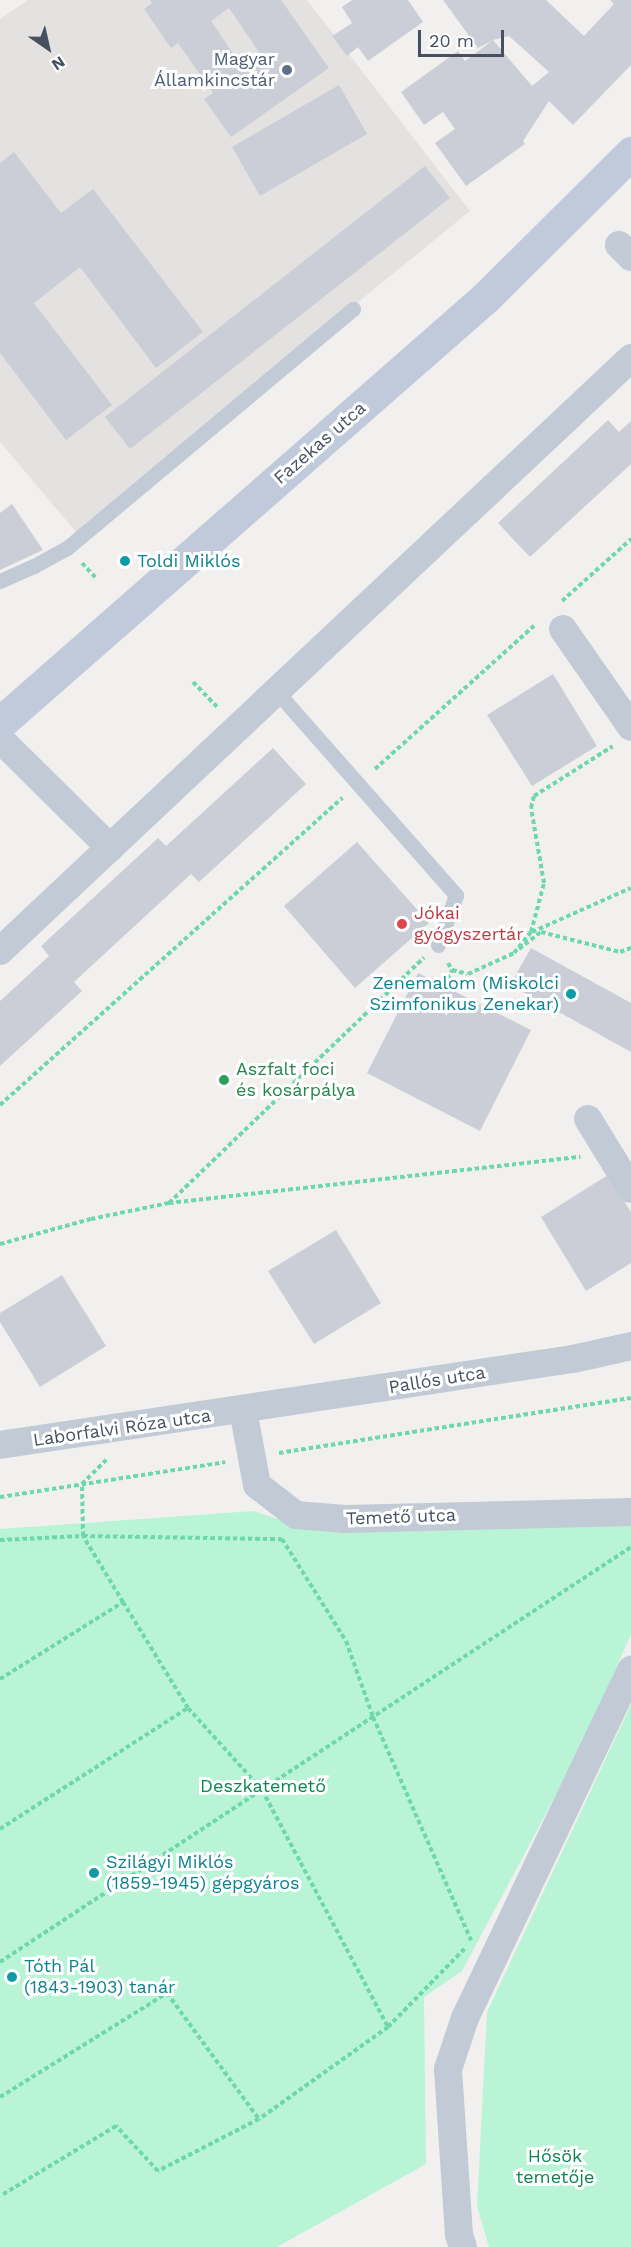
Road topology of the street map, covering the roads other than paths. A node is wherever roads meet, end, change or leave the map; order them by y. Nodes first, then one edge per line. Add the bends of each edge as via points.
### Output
1 (631, 153) edge
2 (353, 309) dead end
3 (631, 358) edge
4 (0, 581) edge
5 (556, 617) road end
6 (277, 692) junction
7 (0, 723) edge
8 (625, 734) edge
9 (0, 739) edge
10 (110, 848) junction
11 (438, 945) road end
12 (0, 951) edge
13 (588, 1119) dead end
14 (631, 1189) edge
15 (631, 1346) edge
16 (243, 1410) junction
17 (0, 1445) edge
18 (631, 1512) edge
19 (631, 1670) edge
20 (463, 2247) edge

1 - 7 street, Fazekas utca via 485,298
2 - 4 lane via 67,548
3 - 6 street
5 - 8 street
6 - 10 street
6 - 11 lane via 456,895
9 - 10 street
10 - 12 street
13 - 14 street
15 - 16 street, Pallós utca via 573,1359
16 - 17 street, Laborfalvi Róza utca
16 - 18 street, Temető utca via 257,1485 296,1515 345,1519
19 - 20 street via 465,2018 448,2069

